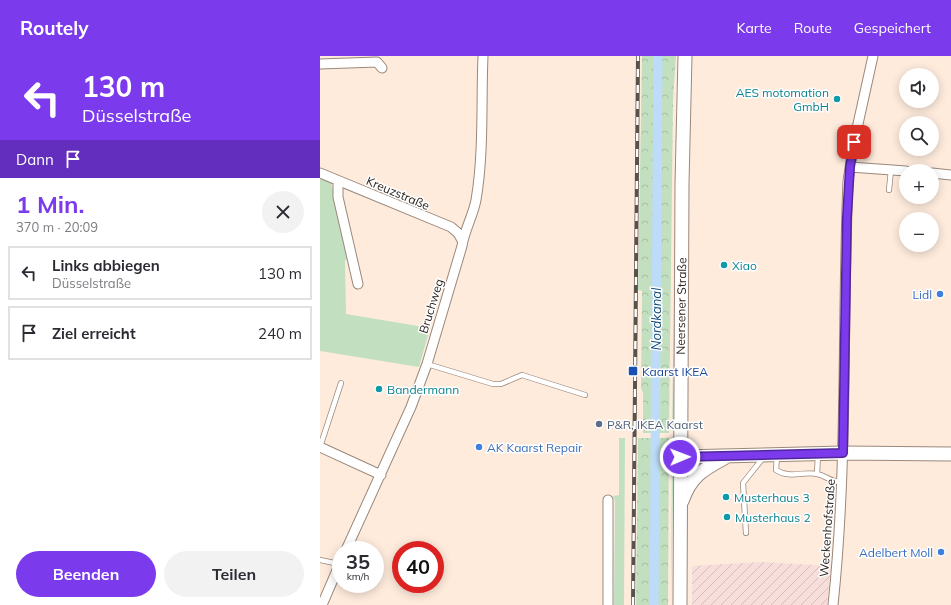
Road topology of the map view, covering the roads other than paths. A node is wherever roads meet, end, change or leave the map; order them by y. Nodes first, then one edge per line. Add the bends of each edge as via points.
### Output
1 (483, 56) edge
2 (685, 56) edge
3 (873, 56) edge
4 (320, 64) edge
5 (382, 68) dead end
6 (850, 167) junction
7 (891, 170) junction
8 (899, 171) edge
9 (320, 173) edge
10 (939, 174) edge
11 (951, 175) edge
12 (338, 181) junction
13 (889, 190) dead end
14 (462, 240) junction
15 (358, 284) dead end
16 (426, 364) junction
17 (341, 383) dead end
18 (585, 395) dead end
19 (320, 447) edge
20 (843, 453) junction
21 (818, 454) junction
22 (951, 454) edge
23 (772, 455) junction
24 (728, 456) junction
25 (680, 457) junction
26 (817, 474) junction
27 (381, 475) junction
28 (842, 482) junction
29 (608, 500) dead end
30 (680, 508) junction
31 (746, 533) dead end
32 (350, 541) edge
33 (320, 560) edge
34 (332, 561) edge
35 (332, 581) edge
36 (322, 605) edge
37 (608, 605) edge
38 (680, 605) edge
39 (833, 605) edge

1 - 14 street, Bruchweg via 476,200 469,228
2 - 25 main road, Neersener Straße
3 - 6 street, Weckenhofstraße
4 - 5 street via 377,62
6 - 7 street
6 - 20 street, Weckenhofstraße
7 - 8 street
7 - 13 lane
9 - 12 street, Kreuzstraße
10 - 11 street
12 - 14 street, Kreuzstraße via 451,228
12 - 15 street via 338,197
14 - 16 street, Bruchweg
16 - 18 lane via 493,384 501,384 522,375
16 - 27 street, Bruchweg via 411,407
17 - 19 lane
19 - 27 street
20 - 21 main road
20 - 22 main road
20 - 28 street, Weckenhofstraße
21 - 23 main road
21 - 26 lane
23 - 24 main road
23 - 26 lane via 776,470 783,475
23 - 31 lane via 743,483
24 - 25 main road
24 - 30 main road via 697,474 690,482
25 - 30 main road, Neersener Straße
26 - 28 lane via 833,482
27 - 32 street, Bruchweg
28 - 39 street, Weckenhofstraße via 840,540
29 - 37 street
30 - 38 main road, Neersener Straße
33 - 34 lane
35 - 36 street

